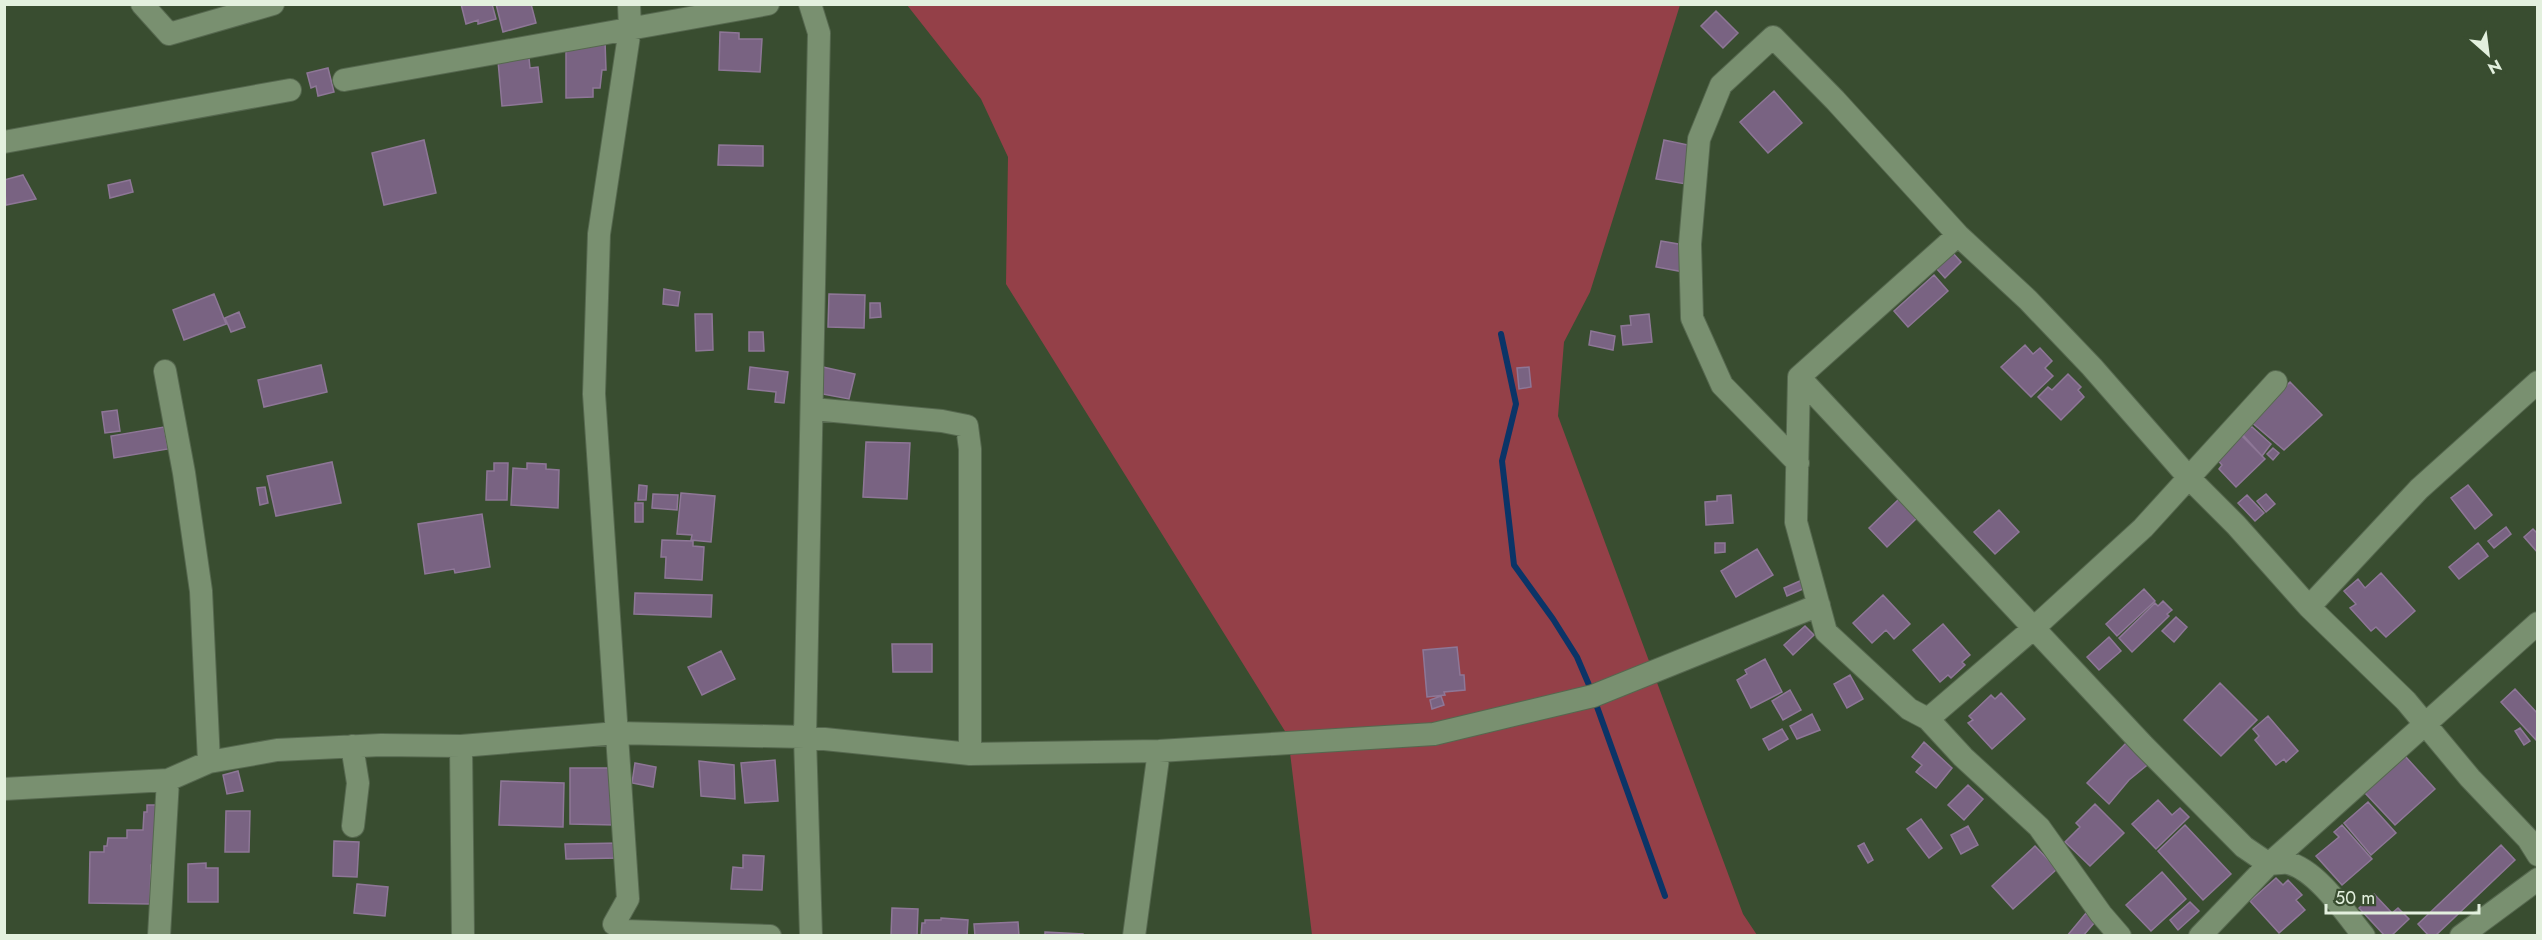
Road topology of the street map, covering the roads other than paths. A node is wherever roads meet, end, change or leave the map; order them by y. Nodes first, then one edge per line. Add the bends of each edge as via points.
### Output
1 (142, 4) edge
2 (273, 4) edge
3 (629, 4) edge
4 (768, 4) edge
5 (810, 4) edge
6 (630, 29) junction
7 (344, 80) dead end
8 (290, 90) dead end
9 (4, 142) edge
10 (1958, 235) junction
11 (165, 371) dead end
12 (1799, 377) junction
13 (2276, 382) dead end
14 (2538, 382) edge
15 (813, 410) junction
16 (1798, 463) junction
17 (2190, 479) junction
18 (1819, 605) junction
19 (2309, 607) junction
20 (2538, 623) edge
21 (2036, 627) junction
22 (1928, 719) junction
23 (2424, 723) junction
24 (617, 733) junction
25 (805, 736) junction
26 (352, 746) junction
27 (461, 746) junction
28 (1159, 750) junction
29 (970, 754) junction
30 (209, 762) junction
31 (168, 780) junction
32 (4, 789) edge
33 (353, 826) dead end
34 (2538, 855) edge
35 (2269, 864) junction
36 (2538, 879) edge
37 (159, 936) edge
38 (463, 936) edge
39 (770, 936) edge
40 (811, 936) edge
41 (1134, 936) edge
42 (2120, 936) edge
43 (2200, 936) edge
44 (2364, 936) edge
45 (2461, 936) edge

1 - 2 street via 169,34
3 - 6 street
4 - 6 street
5 - 15 street via 819,33
6 - 7 street
6 - 24 street via 599,234 594,394
8 - 9 street
10 - 12 street
10 - 16 street via 1773,37 1721,85 1699,139 1690,244 1692,318 1722,385
10 - 17 street via 2044,317
11 - 30 street via 201,591
12 - 16 street
12 - 21 street
13 - 17 street
14 - 19 street via 2419,489
15 - 25 street
15 - 29 street via 967,426
16 - 18 street via 1796,522
17 - 19 street
17 - 21 street
18 - 22 street via 1826,632 1909,709
18 - 28 street via 1593,696 1434,734
19 - 23 street
20 - 23 street
21 - 22 street
21 - 35 street via 2151,753 2244,847
22 - 42 street via 2039,827
23 - 34 street
23 - 35 street
24 - 25 street
24 - 27 street
24 - 39 street via 628,899 614,924 625,931
25 - 29 street
25 - 40 street
26 - 27 street
26 - 30 street via 277,750
26 - 33 street via 358,783
27 - 38 street
28 - 29 street
28 - 41 street
30 - 31 street
31 - 32 street
31 - 37 street
35 - 43 street
35 - 44 street via 2298,867 2318,882
36 - 45 street

